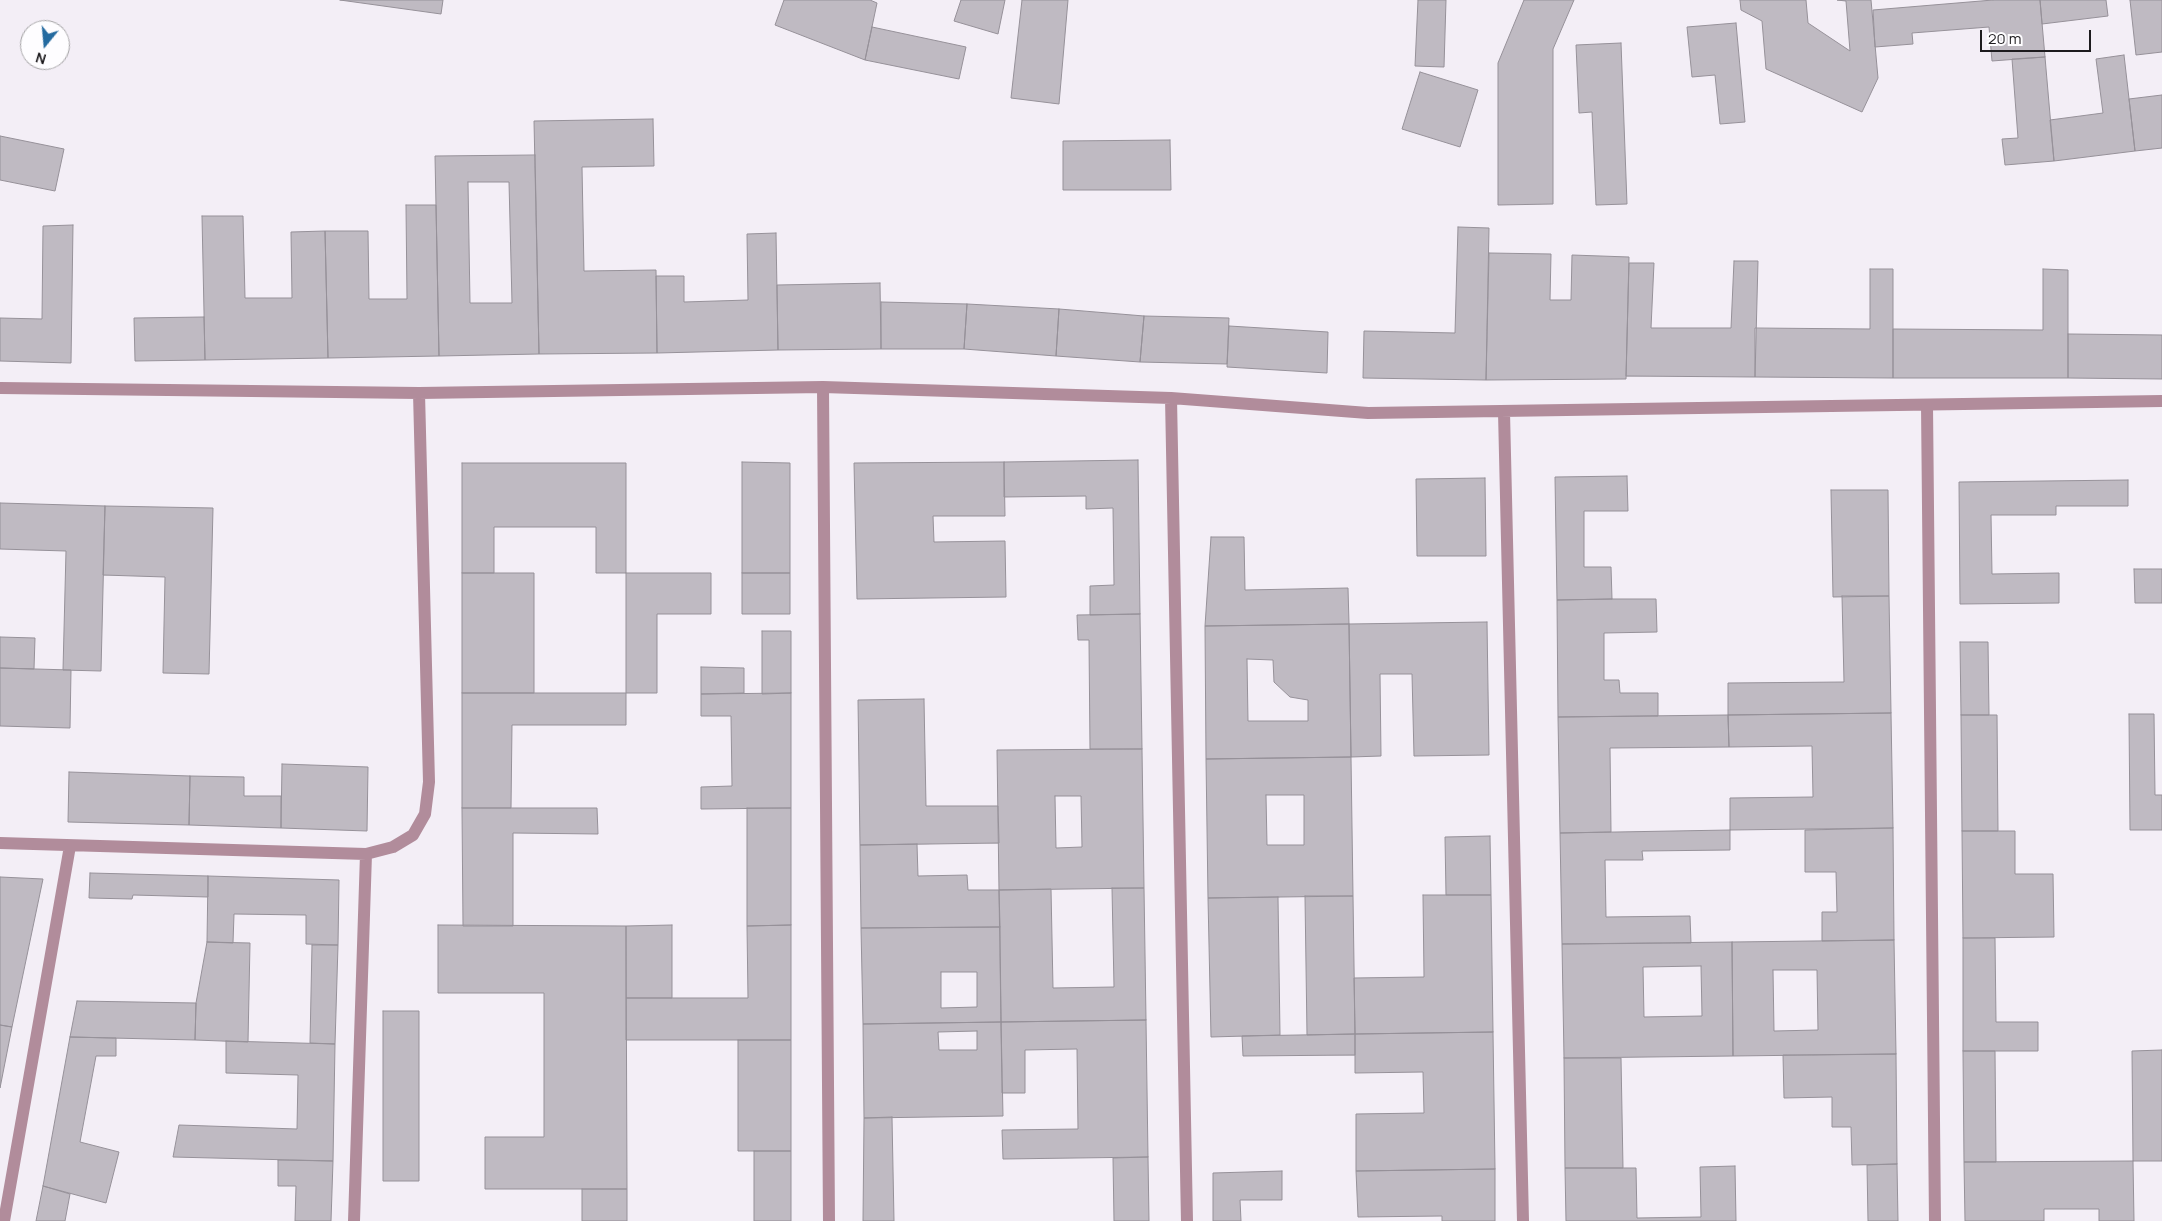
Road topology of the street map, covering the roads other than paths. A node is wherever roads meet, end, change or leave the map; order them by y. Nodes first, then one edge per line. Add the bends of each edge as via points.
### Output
1 (824, 387) junction
2 (0, 388) edge
3 (419, 393) junction
4 (1171, 398) junction
5 (2162, 401) edge
6 (1927, 405) junction
7 (1504, 412) junction
8 (0, 844) edge
9 (70, 846) junction
10 (366, 854) junction
11 (4, 1221) edge
12 (354, 1221) edge
13 (829, 1221) edge
14 (1187, 1221) edge
15 (1523, 1221) edge
16 (1935, 1221) edge

1 - 3 street
1 - 4 street
1 - 13 street
2 - 3 street
3 - 10 street via 429,782 425,814 413,834 393,847
4 - 7 street via 1368,413
4 - 14 street
5 - 6 street
6 - 7 street
6 - 16 street
7 - 15 street
8 - 9 street
9 - 10 street
9 - 11 street
10 - 12 street

